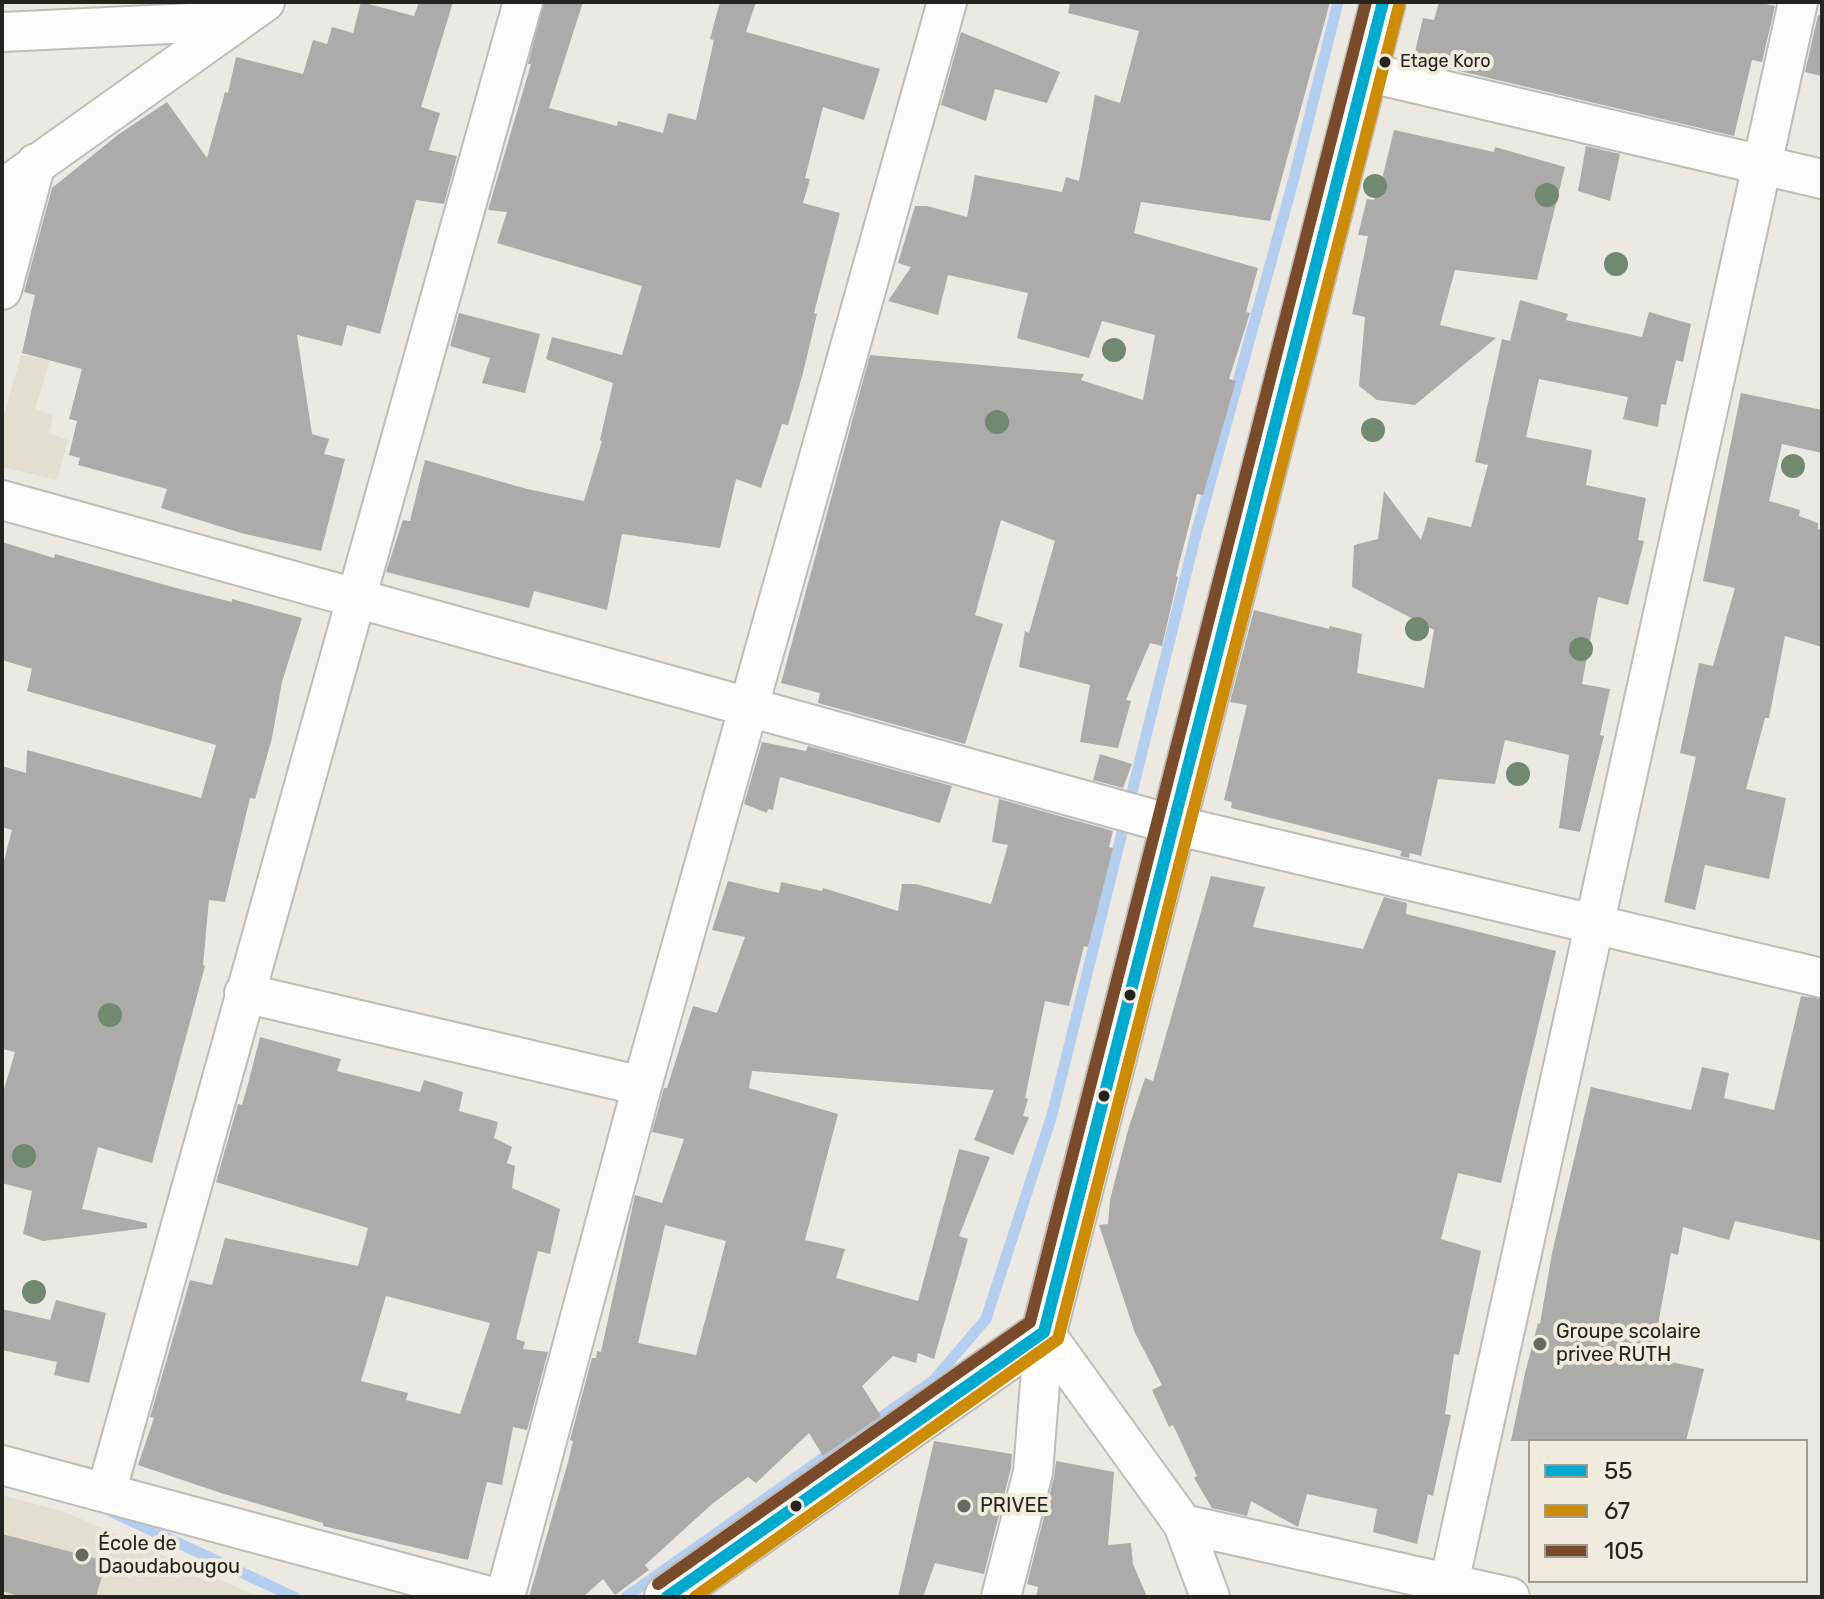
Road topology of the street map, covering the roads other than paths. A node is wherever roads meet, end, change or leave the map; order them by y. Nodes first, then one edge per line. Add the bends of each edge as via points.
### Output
1 (265, 2) edge
2 (523, 2) edge
3 (947, 2) edge
4 (1383, 2) edge
5 (1798, 2) edge
6 (236, 12) edge
7 (2, 32) edge
8 (1366, 72) junction
9 (36, 163) junction
10 (1762, 165) junction
11 (1822, 179) edge
12 (2, 189) edge
13 (2, 290) edge
14 (2, 500) edge
15 (358, 600) junction
16 (748, 709) junction
17 (1174, 825) junction
18 (1594, 926) junction
19 (1822, 978) edge
20 (244, 993) junction
21 (642, 1086) junction
22 (1044, 1332) junction
23 (2, 1465) edge
24 (106, 1493) junction
25 (1183, 1524) junction
26 (1449, 1583) junction
27 (493, 1597) edge
28 (505, 1597) edge
29 (667, 1597) edge
30 (1001, 1597) edge
31 (1210, 1597) edge
32 (1510, 1597) edge

1 - 6 street
2 - 15 street
3 - 16 street
4 - 8 street
5 - 10 street
6 - 7 street
6 - 9 street
8 - 10 street
8 - 17 street
9 - 12 street
9 - 13 street
10 - 11 street
10 - 18 street
14 - 15 street
15 - 16 street
15 - 20 street
16 - 17 street
16 - 21 street
17 - 18 street
17 - 22 street
18 - 19 street
18 - 26 street
20 - 21 street
20 - 24 street
21 - 28 street
22 - 25 street
22 - 29 street
22 - 30 street via 1033,1472
23 - 24 street
24 - 27 street
25 - 26 street
25 - 31 street
26 - 32 street

